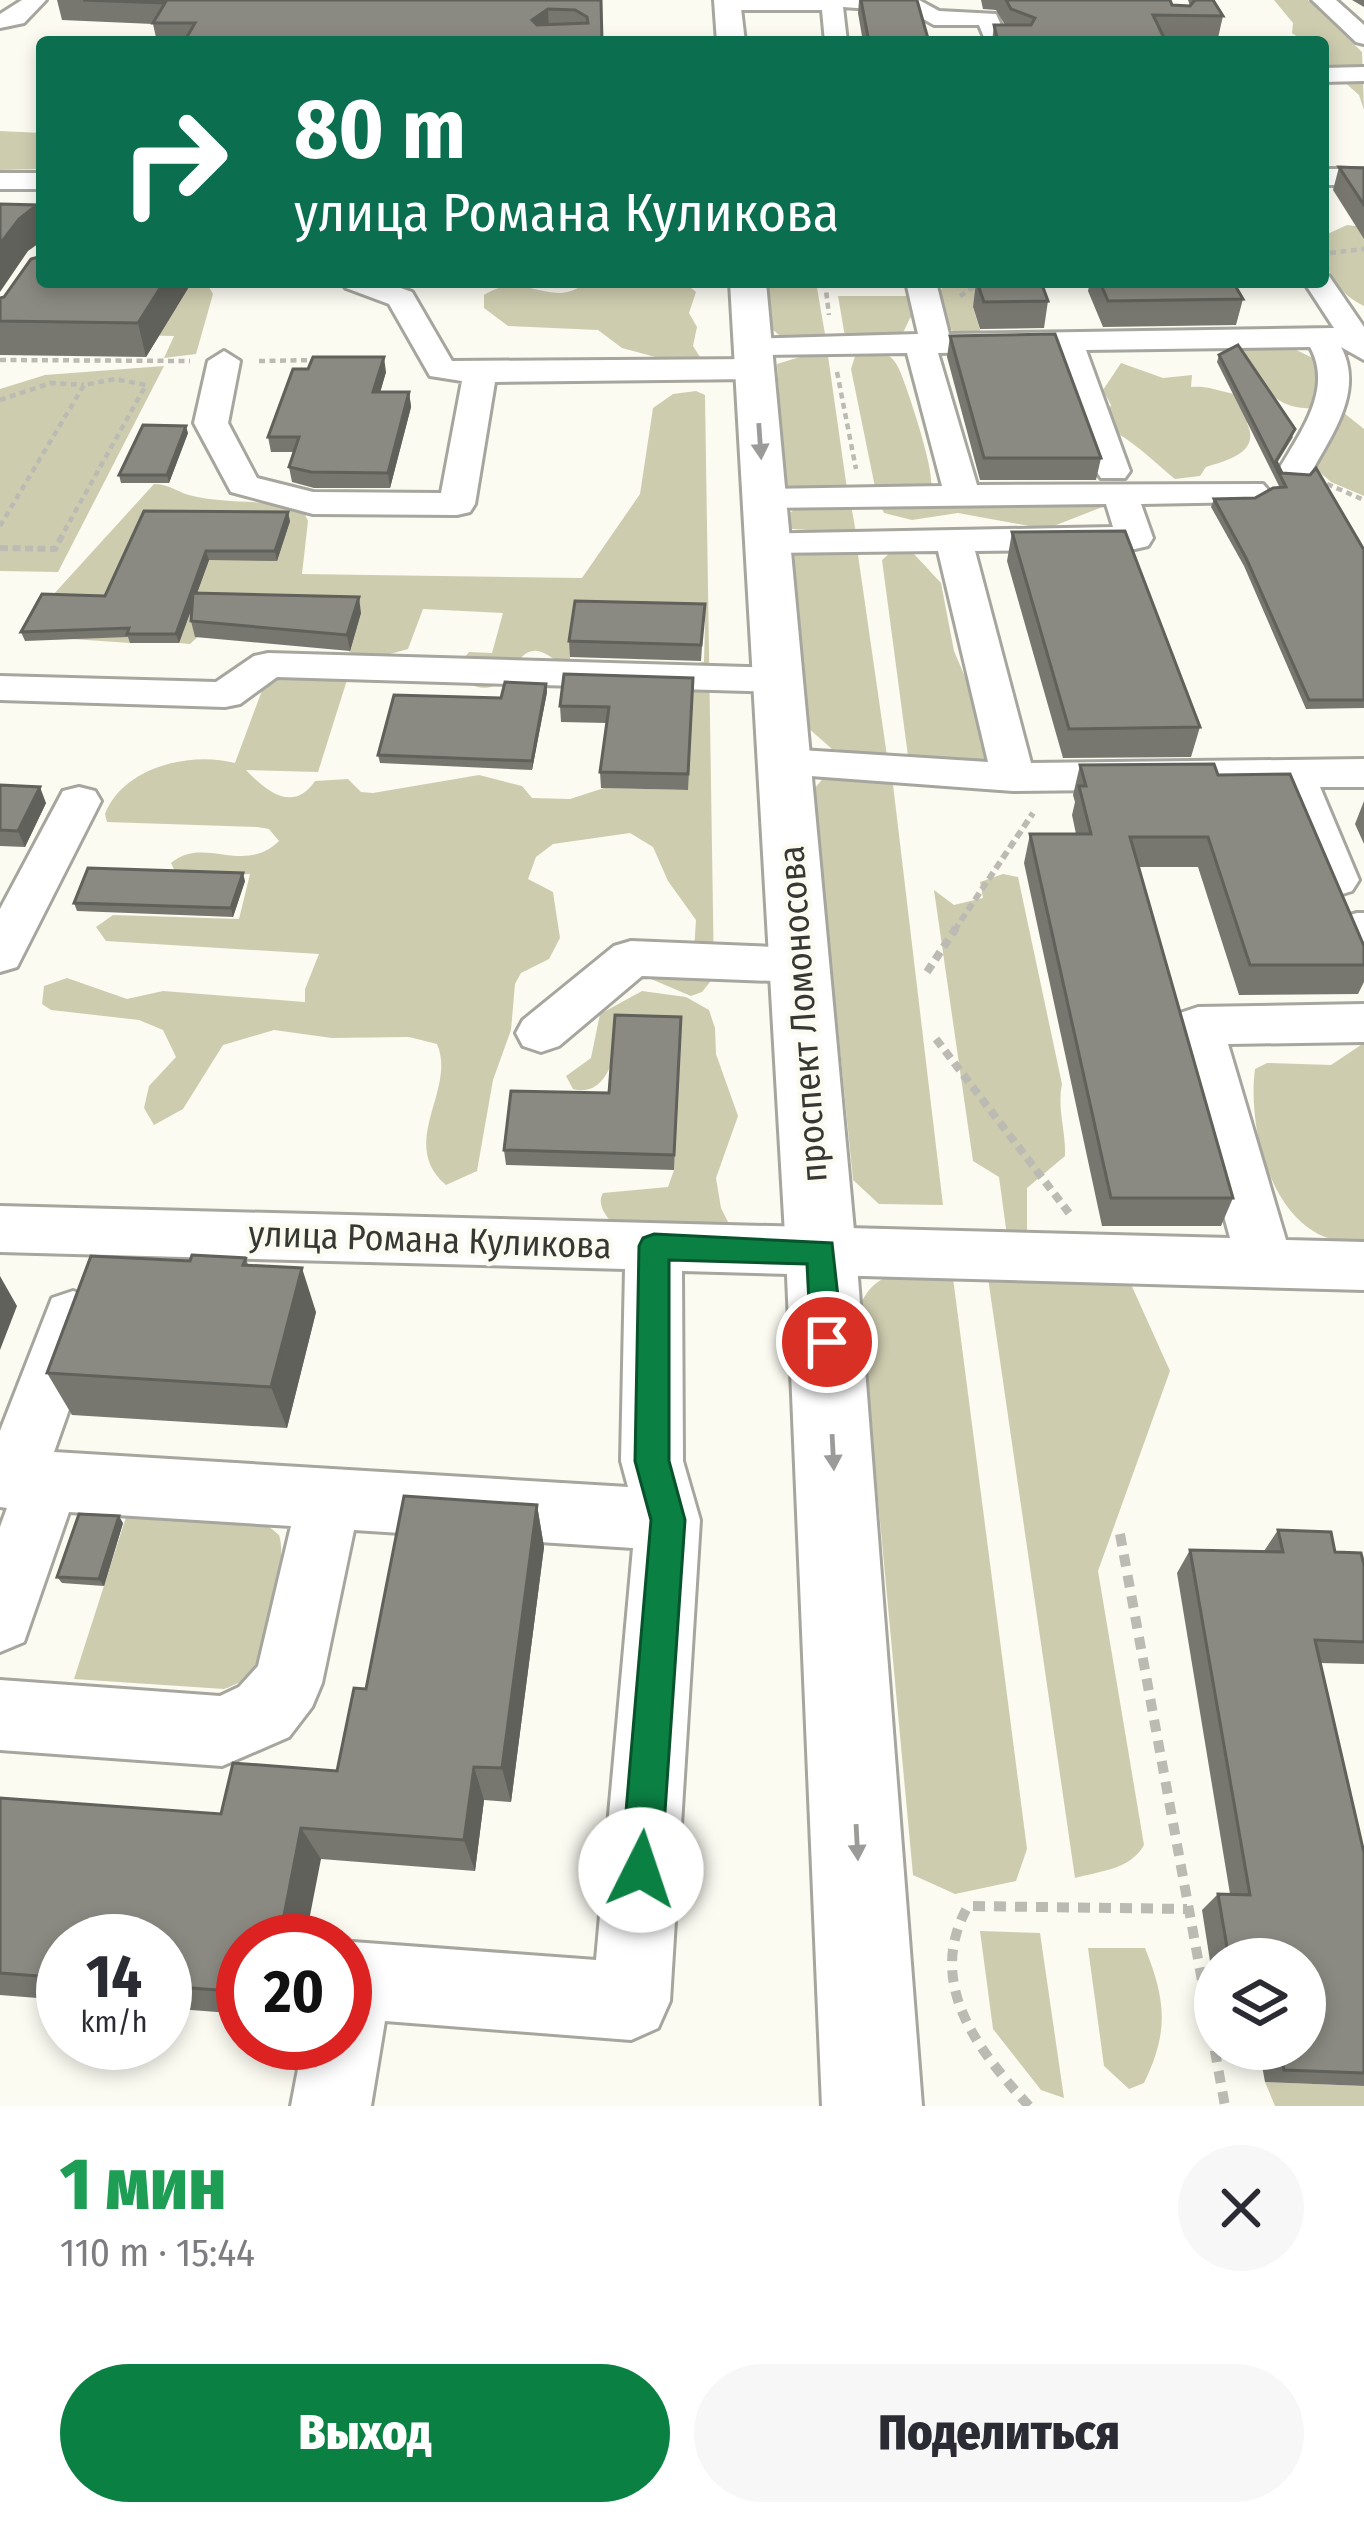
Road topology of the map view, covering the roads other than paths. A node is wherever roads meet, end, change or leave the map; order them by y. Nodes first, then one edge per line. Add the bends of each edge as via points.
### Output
1 (35, 0) edge
2 (1323, 0) edge
3 (728, 2) edge
4 (831, 2) edge
5 (934, 18) junction
6 (0, 21) edge
7 (730, 36) edge
8 (835, 36) edge
9 (939, 36) edge
10 (994, 36) edge
11 (1363, 36) edge
12 (1364, 74) edge
13 (1329, 75) edge
14 (1329, 177) edge
15 (1364, 177) edge
16 (36, 178) edge
17 (0, 181) edge
18 (748, 288) edge
19 (922, 288) edge
20 (1323, 288) edge
21 (401, 290) edge
22 (1320, 338) junction
23 (1067, 342) junction
24 (928, 344) junction
25 (1360, 344) edge
26 (754, 358) junction
27 (224, 361) road end
28 (480, 373) junction
29 (1295, 471) edge
30 (1117, 482) junction
31 (1251, 491) dead end
32 (1166, 493) junction
33 (963, 496) junction
34 (767, 521) junction
35 (1182, 528) dead end
36 (954, 540) junction
37 (779, 680) junction
38 (0, 688) edge
39 (785, 763) junction
40 (1364, 773) edge
41 (1293, 774) junction
42 (1013, 777) junction
43 (79, 801) dead end
44 (1336, 880) edge
45 (1364, 930) edge
46 (1364, 948) edge
47 (0, 955) edge
48 (800, 965) junction
49 (1364, 1023) edge
50 (541, 1033) dead end
51 (0, 1229) edge
52 (104, 1232) junction
53 (654, 1246) junction
54 (821, 1252) junction
55 (1265, 1264) junction
56 (1364, 1266) edge
57 (20, 1479) edge
58 (329, 1499) junction
59 (668, 1520) junction
60 (0, 1618) edge
61 (0, 1715) edge
62 (372, 1981) edge
63 (337, 2070) edge
64 (331, 2106) edge
65 (872, 2106) edge

1 - 6 street
2 - 11 street
3 - 4 street
3 - 7 main road
4 - 5 street via 917,6
4 - 8 street
5 - 9 street
5 - 10 street via 988,19
12 - 13 street
14 - 15 street
16 - 17 street
18 - 26 main road, проспект Ломоносова
19 - 24 street
20 - 25 street
21 - 28 street via 441,369
22 - 23 street
22 - 25 street
22 - 29 street via 1334,357 1334,405
23 - 24 street
23 - 30 street
24 - 26 street via 832,345
24 - 33 street
26 - 28 street
26 -> 34 main road, проспект Ломоносова
27 - 28 street via 211,423 243,485 313,503 457,504
30 - 32 street
30 - 33 street
30 - 36 street via 1135,538
31 - 32 street
32 - 35 street
33 - 34 street via 862,498
34 - 36 street
34 - 37 main road, проспект Ломоносова
36 - 42 street
37 - 38 street via 268,665 225,695
37 - 39 main road, проспект Ломоносова
39 - 42 street
39 - 48 main road, проспект Ломоносова
40 - 41 street
41 - 42 street
41 - 44 street
43 - 47 street
45 - 46 street via 1357,930
48 - 50 street via 631,958
48 - 54 main road, проспект Ломоносова
49 - 55 street via 1198,1026
51 - 52 street, улица Романа Куликова
52 - 53 street, улица Романа Куликова
52 - 57 street
53 - 54 street, улица Романа Куликова
53 - 59 street via 652,1461
54 - 55 street, улица Романа Куликова
54 -> 65 main road, проспект Ломоносова
55 - 56 street, улица Романа Куликова
57 - 58 street
57 - 60 street
58 - 59 street
58 - 61 street via 288,1683 264,1712 222,1731
59 - 62 street via 631,2001
63 - 64 street

